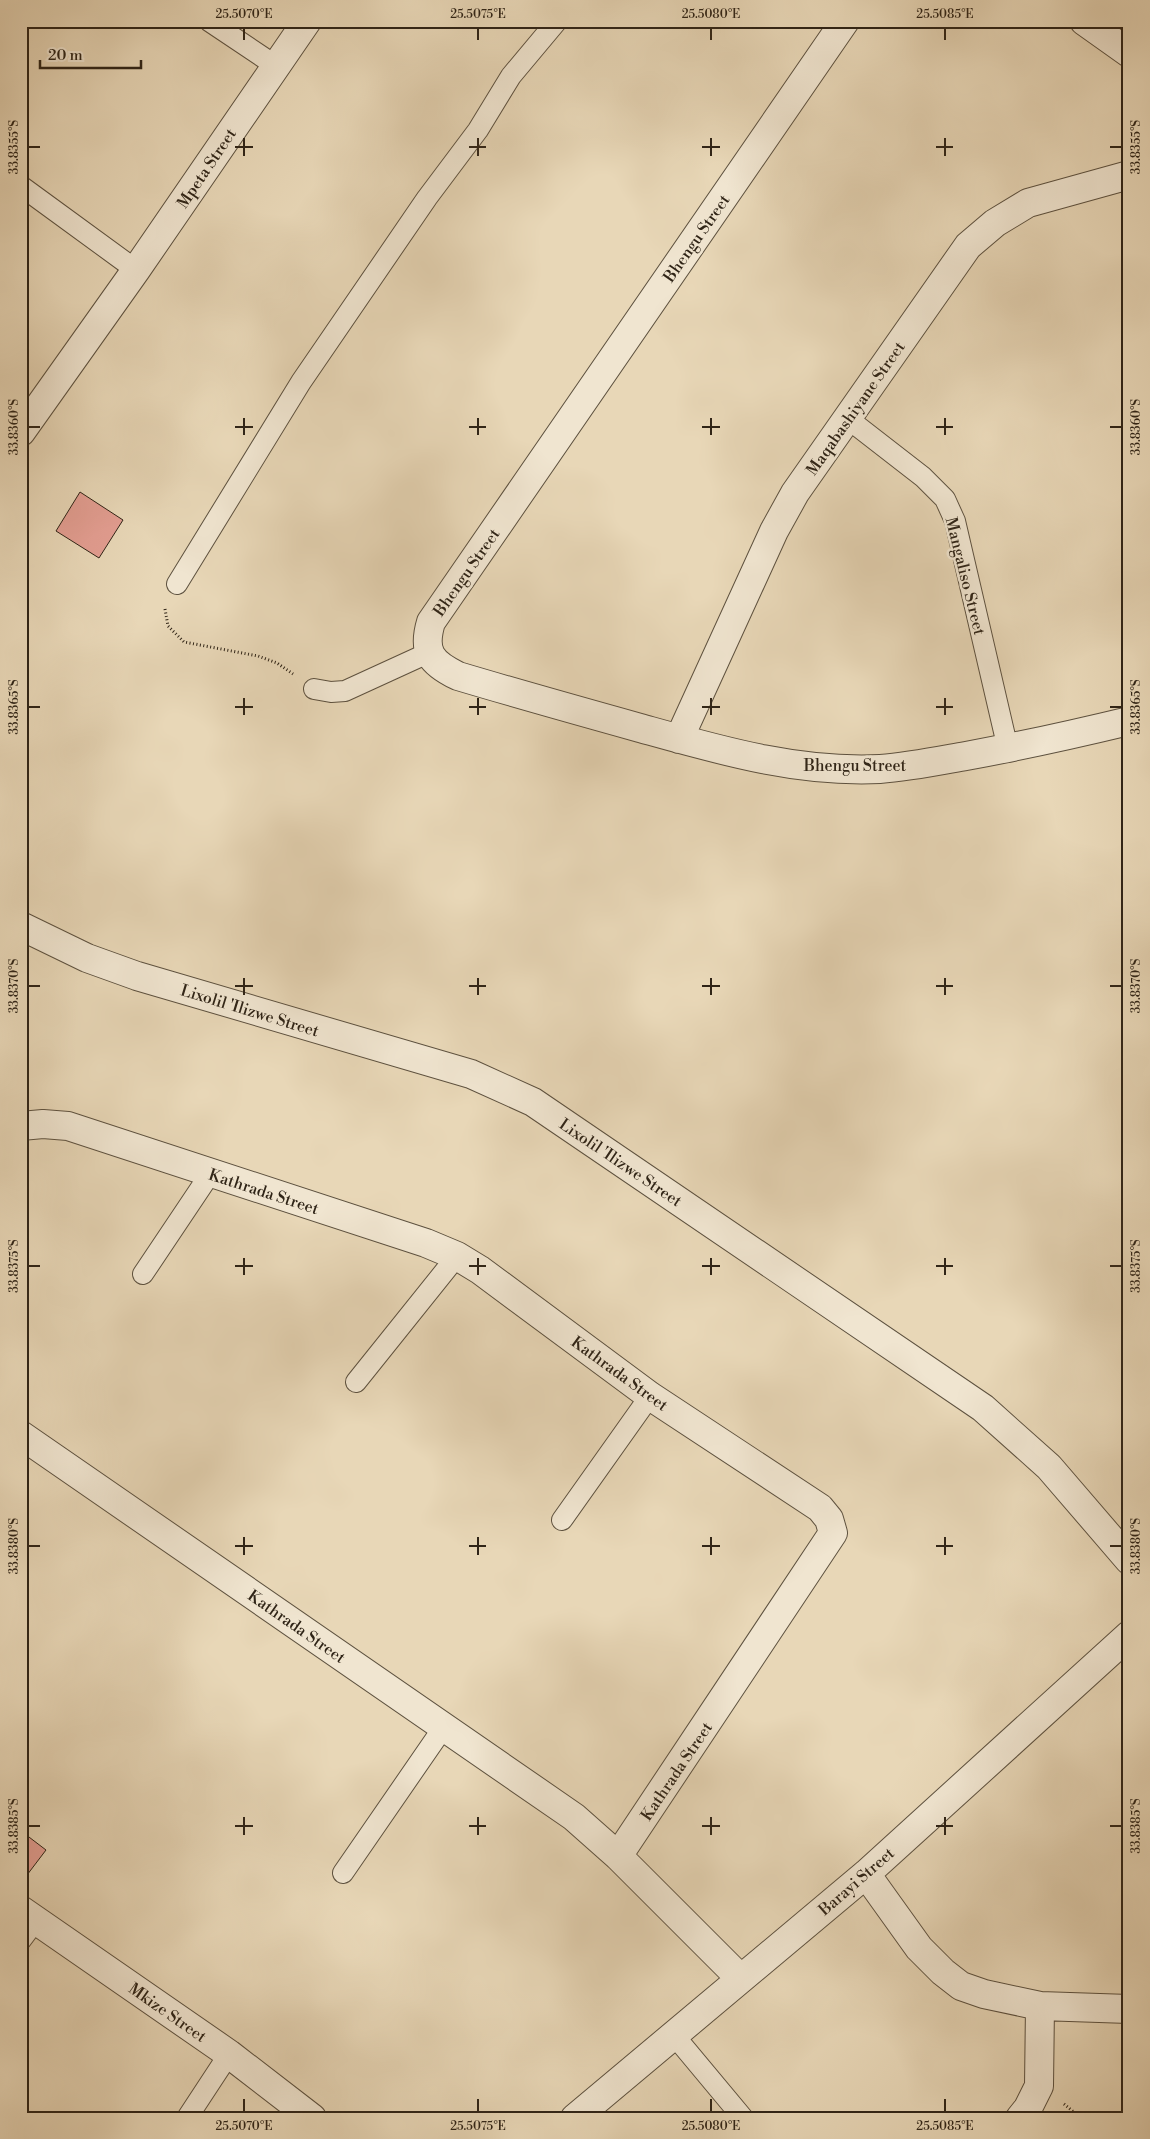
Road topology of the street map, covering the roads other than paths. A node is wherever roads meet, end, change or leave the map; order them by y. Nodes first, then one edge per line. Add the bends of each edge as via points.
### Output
1 (209, 21) edge
2 (307, 21) edge
3 (557, 21) edge
4 (845, 21) edge
5 (1084, 21) edge
6 (1127, 46) edge
7 (276, 66) junction
8 (1129, 175) edge
9 (21, 186) edge
10 (136, 270) junction
11 (848, 418) junction
12 (21, 432) edge
13 (177, 584) road end
14 (428, 653) junction
15 (314, 689) road end
16 (1129, 721) edge
17 (679, 739) junction
18 (1008, 749) junction
19 (21, 926) edge
20 (21, 1126) edge
21 (210, 1174) junction
22 (457, 1256) junction
23 (143, 1274) dead end
24 (356, 1382) dead end
25 (650, 1396) junction
26 (21, 1435) edge
27 (562, 1520) dead end
28 (1129, 1560) edge
29 (1129, 1635) edge
30 (443, 1728) junction
31 (618, 1856) junction
32 (342, 1872) dead end
33 (866, 1874) junction
34 (26, 1923) edge
35 (740, 1978) junction
36 (1040, 2006) junction
37 (1129, 2009) edge
38 (673, 2034) junction
39 (229, 2054) junction
40 (187, 2118) edge
41 (312, 2118) edge
42 (575, 2118) edge
43 (743, 2118) edge
44 (1020, 2118) edge

1 - 7 lane
2 - 7 street, Mpeta Street
3 - 13 lane via 511,76 478,130 427,198 301,382
4 - 14 street, Bhengu Street via 431,622 427,637
5 - 6 street
7 - 10 street, Mpeta Street
8 - 11 street, Maqabashiyane Street via 1028,203 995,223 968,246
9 - 10 lane
10 - 12 street, Mpeta Street
11 - 17 street, Maqabashiyane Street via 795,493 774,531
11 - 18 lane, Mangaliso Street via 923,476 945,500 955,521
14 - 15 lane via 345,691
14 - 17 street, Bhengu Street via 438,665 458,676
16 - 18 street, Bhengu Street
17 - 18 street, Bhengu Street via 742,756 832,769 919,765
19 - 28 street, Lixolil 'Ilizwe Street via 87,958 136,976 472,1074 533,1102 983,1408 1049,1467
20 - 21 street, Kathrada Street via 68,1126
21 - 22 street, Kathrada Street via 426,1243
21 - 23 lane
22 - 24 lane
22 - 25 street, Kathrada Street
25 - 27 lane
25 - 31 street, Kathrada Street via 820,1508 834,1533
26 - 30 street, Kathrada Street
29 - 33 street, Barayi Street
30 - 31 street, Kathrada Street via 574,1817
30 - 32 lane
31 - 35 street, Kathrada Street
33 - 35 street, Barayi Street
33 - 36 street via 919,1948 961,1986
34 - 39 street, Mkize Street
35 - 38 street, Barayi Street
36 - 37 street
36 - 44 street via 1039,2086
38 - 42 street, Barayi Street
38 - 43 lane
39 - 40 lane
39 - 41 street, Mkize Street

